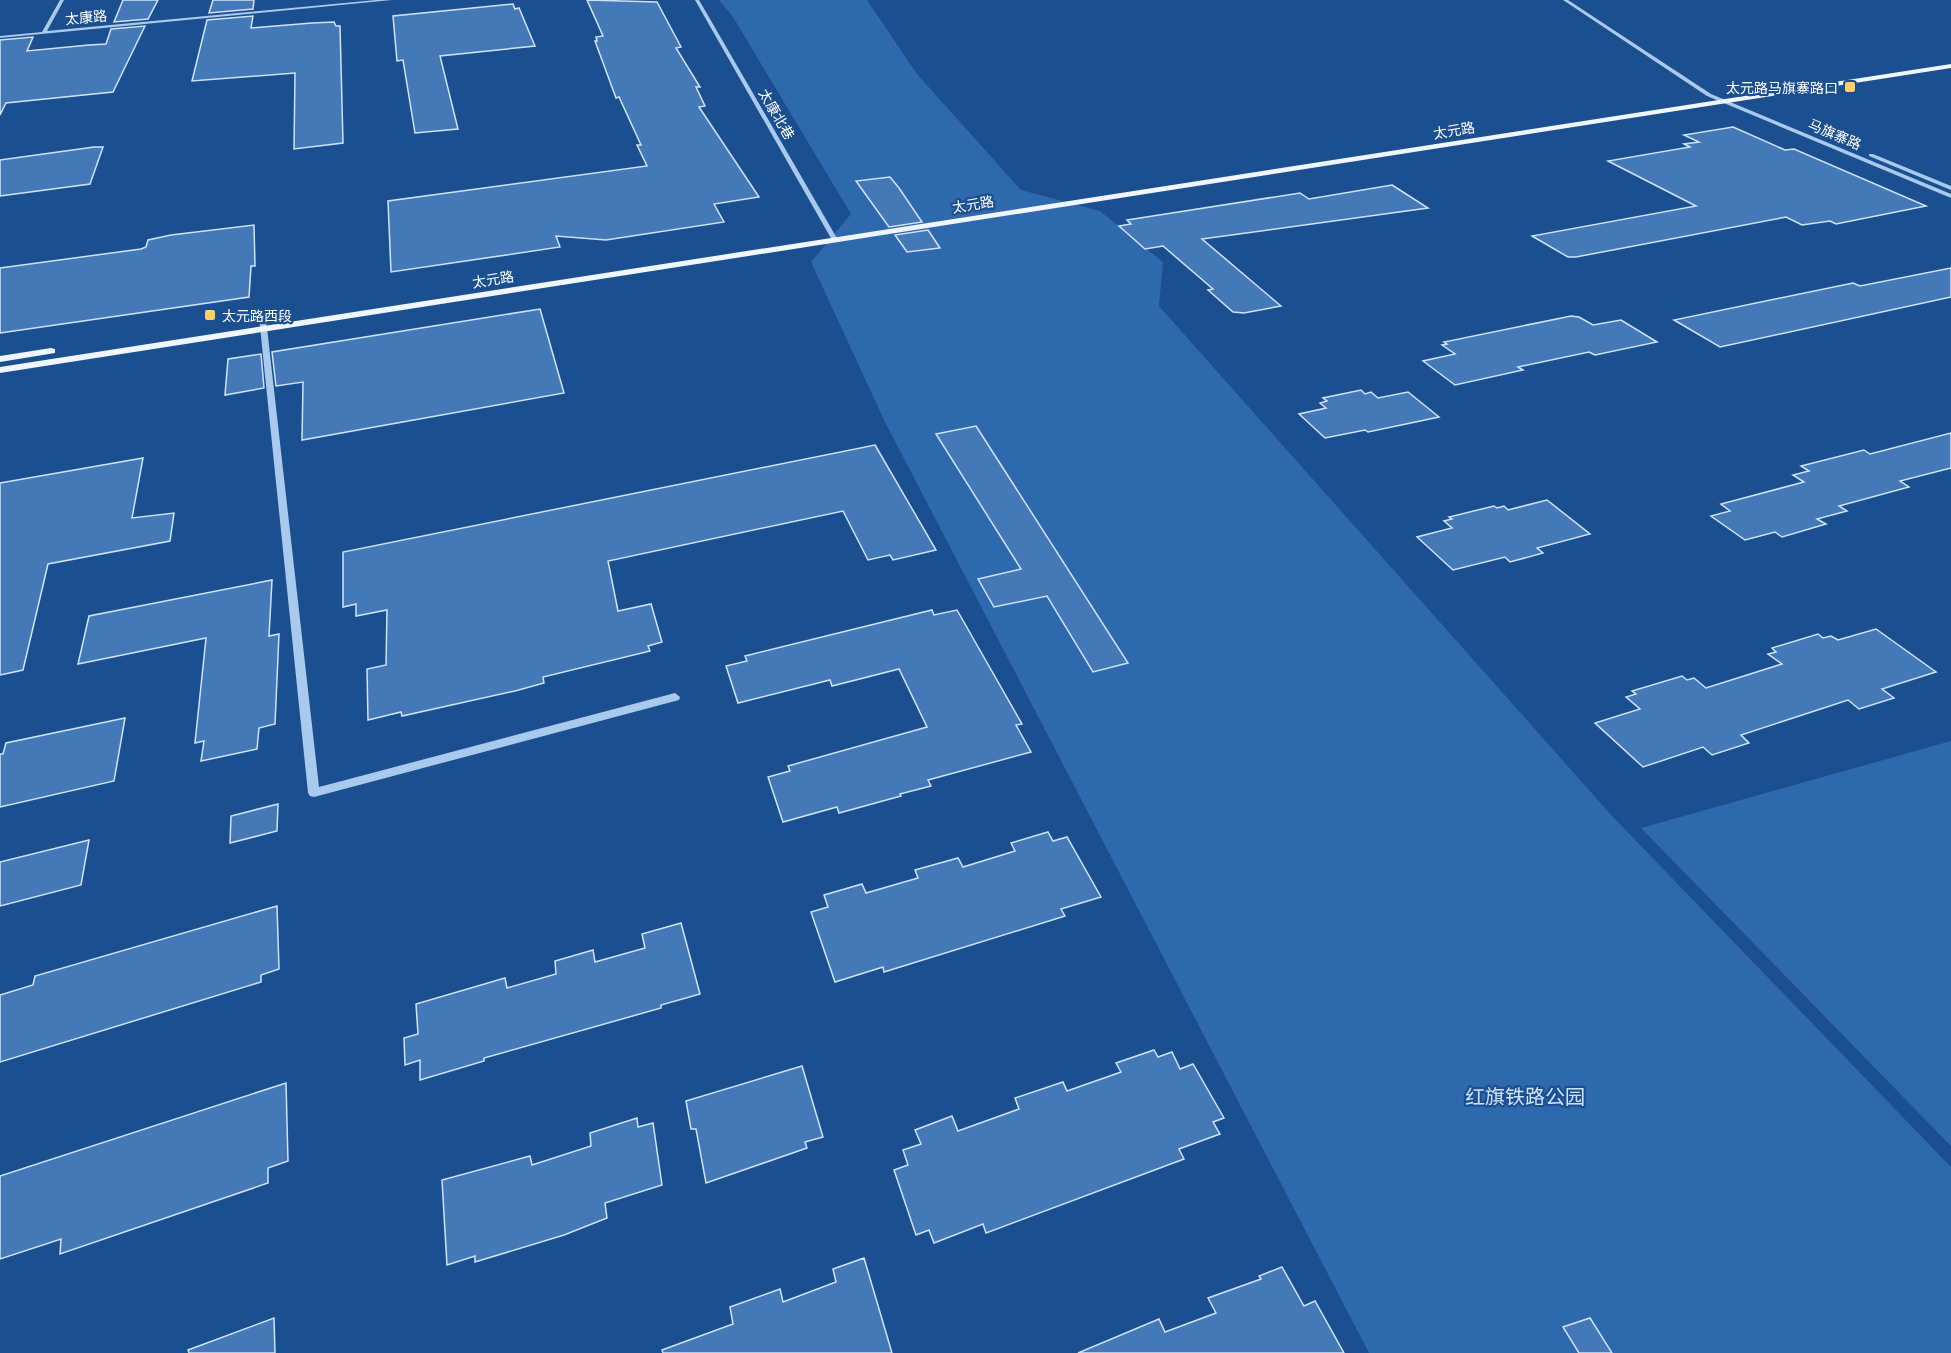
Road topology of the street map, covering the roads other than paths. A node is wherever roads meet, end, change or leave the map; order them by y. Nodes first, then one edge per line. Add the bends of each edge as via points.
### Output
1 (62, 0) edge
2 (390, 0) edge
3 (697, 0) edge
4 (1565, 0) edge
5 (44, 33) junction
6 (0, 37) edge
7 (1951, 58) edge
8 (1951, 66) edge
9 (1709, 95) junction
10 (1724, 97) junction
11 (1738, 99) junction
12 (1951, 188) edge
13 (1951, 196) edge
14 (833, 235) junction
15 (263, 324) junction
16 (0, 359) edge
17 (0, 370) edge
18 (675, 697) dead end

1 - 5 street
2 - 5 street, 太康路
3 - 14 street, 太康北巷
4 - 9 street
5 - 6 street, 太康路
7 - 10 main road, 太元路
8 - 11 main road, 太元路
9 - 10 main road, 太元路
9 - 14 main road, 太元路
10 - 11 main road, 太元路
10 - 13 street, 马旗寨路
10 - 14 main road, 太元路
11 - 12 street, 马旗寨路
14 - 15 main road, 太元路
15 - 16 main road, 太元路
15 - 17 main road, 太元路
15 - 18 street via 314,794

